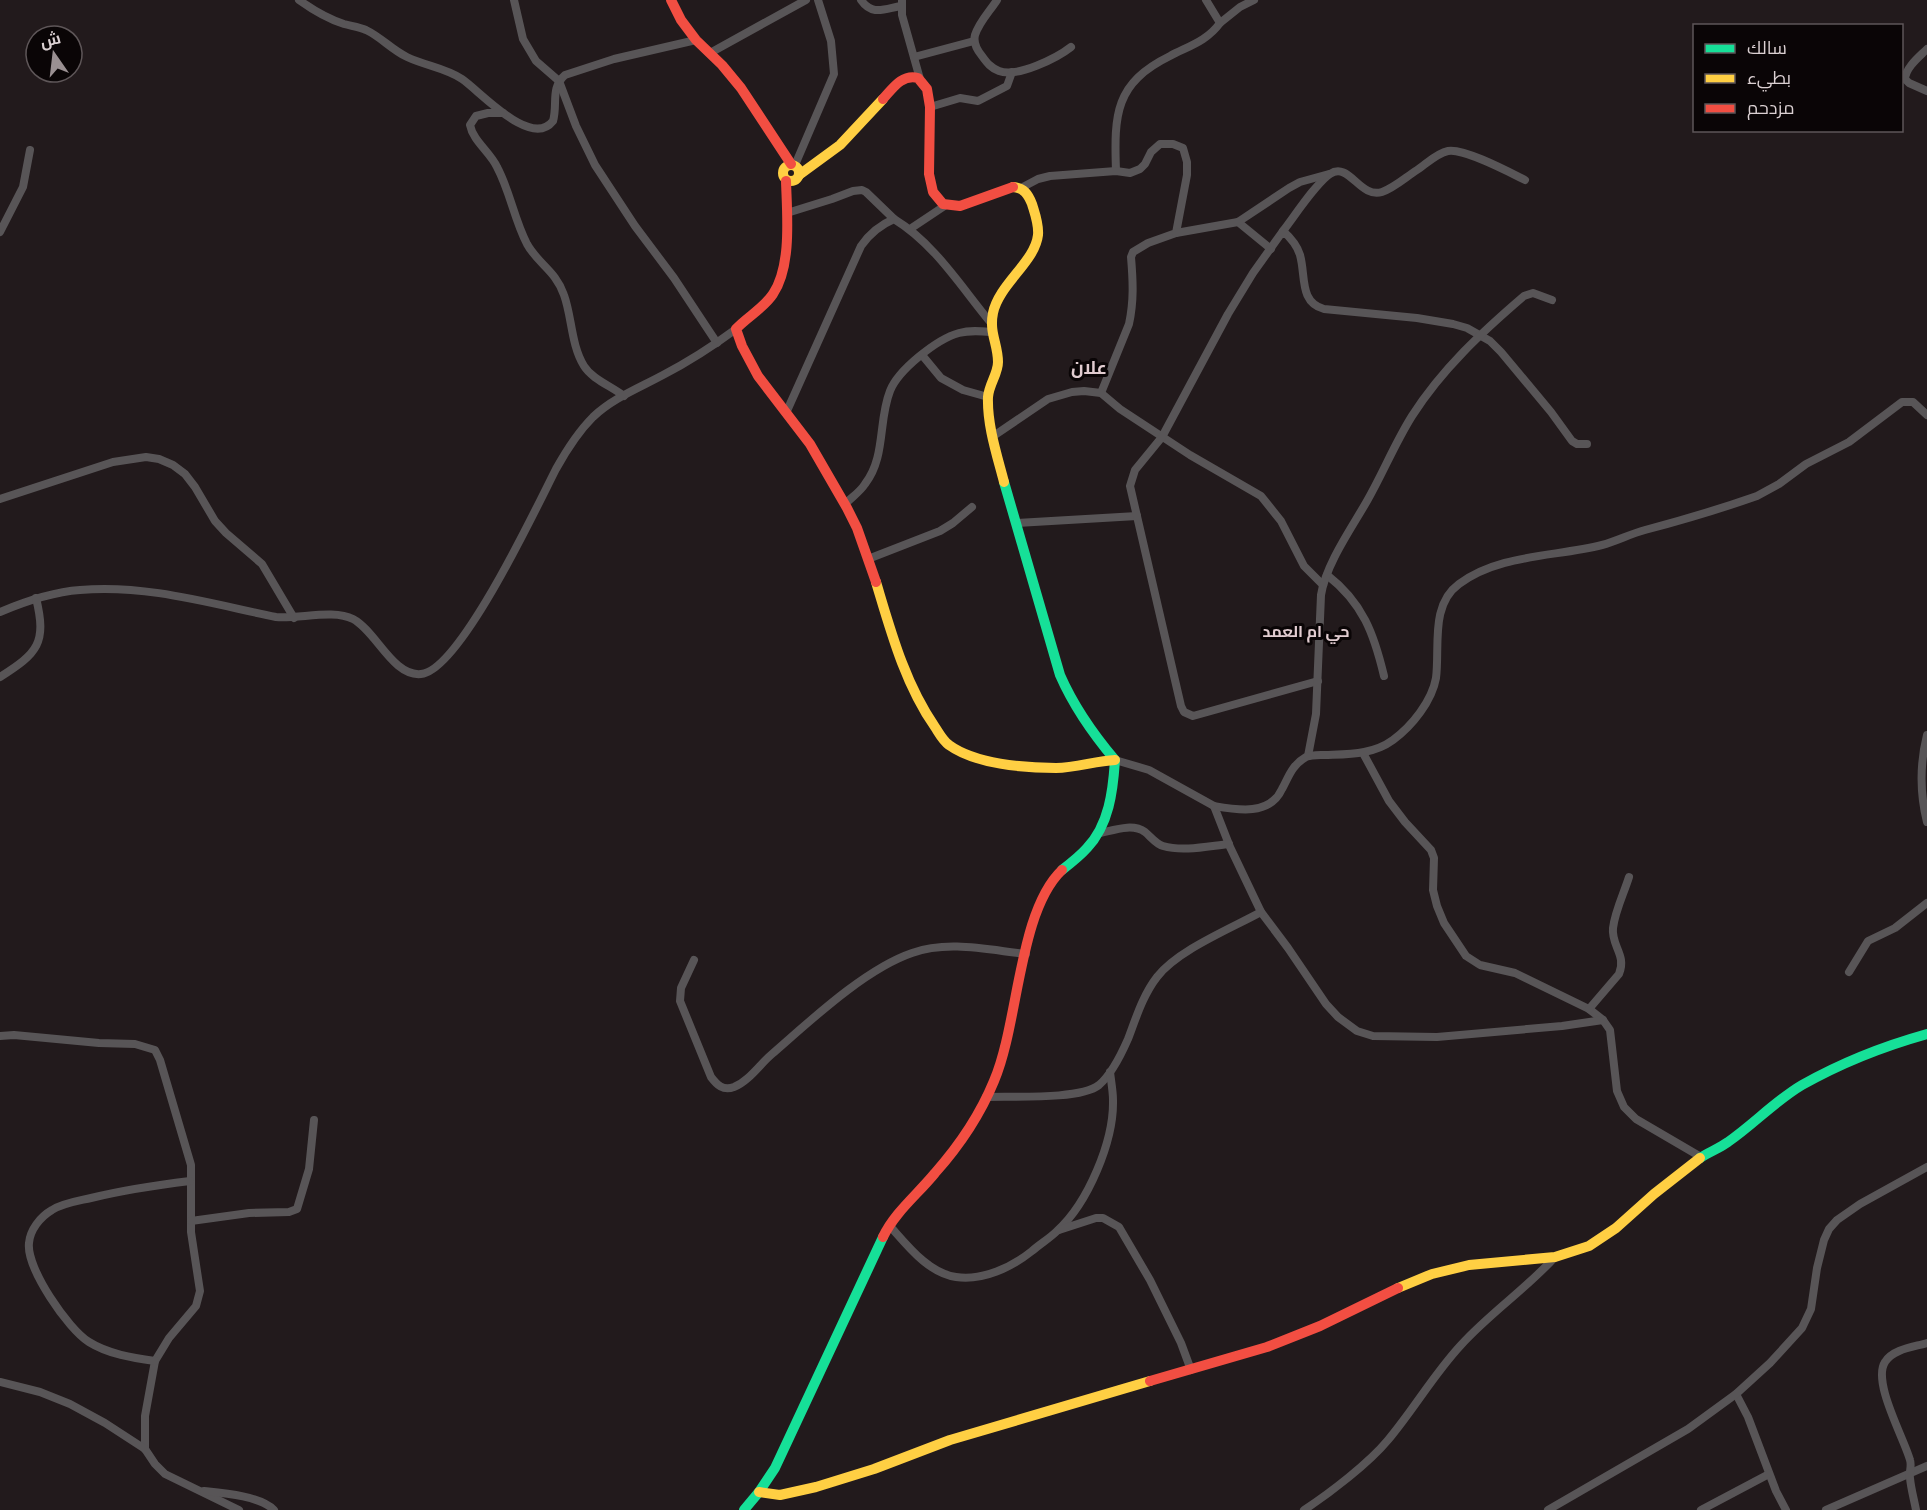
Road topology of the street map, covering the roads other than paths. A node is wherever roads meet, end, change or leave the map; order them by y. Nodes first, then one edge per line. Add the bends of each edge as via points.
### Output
1 (299, 0) edge
2 (514, 0) edge
3 (671, 0) edge
4 (806, 0) edge
5 (818, 0) edge
6 (861, 0) edge
7 (998, 0) edge
8 (1206, 0) edge
9 (1254, 0) edge
10 (902, 3) edge
11 (1220, 23) junction
12 (696, 40) junction
13 (974, 41) junction
14 (1071, 47) dead end
15 (1927, 49) edge
16 (710, 53) junction
17 (914, 57) junction
18 (1012, 72) junction
19 (920, 79) junction
20 (559, 81) junction
21 (1927, 91) edge
22 (930, 106) junction
23 (504, 114) junction
24 (30, 150) dead end
25 (791, 171) junction
26 (1116, 171) junction
27 (1330, 174) junction
28 (1525, 180) dead end
29 (1021, 188) junction
30 (946, 205) junction
31 (787, 213) junction
32 (894, 219) junction
33 (1238, 222) junction
34 (910, 229) junction
35 (1283, 231) junction
36 (0, 232) edge
37 (1176, 233) junction
38 (1271, 249) junction
39 (1552, 300) dead end
40 (991, 327) junction
41 (736, 329) junction
42 (1480, 335) junction
43 (717, 343) junction
44 (922, 355) junction
45 (1101, 393) junction
46 (624, 396) junction
47 (988, 397) junction
48 (786, 412) junction
49 (1927, 415) edge
50 (992, 437) junction
51 (1162, 437) junction
52 (1587, 444) dead end
53 (0, 499) edge
54 (845, 504) junction
55 (972, 507) dead end
56 (1137, 516) junction
57 (1017, 523) junction
58 (868, 559) junction
59 (1327, 575) junction
60 (1323, 585) junction
61 (36, 598) junction
62 (0, 612) edge
63 (294, 618) junction
64 (1384, 676) dead end
65 (0, 677) edge
66 (1318, 681) junction
67 (1927, 735) edge
68 (1362, 753) junction
69 (1308, 756) junction
70 (1115, 760) junction
71 (1214, 806) junction
72 (1927, 822) edge
73 (1100, 832) junction
74 (1229, 844) junction
75 (1629, 877) dead end
76 (1927, 903) edge
77 (1261, 912) junction
78 (1026, 954) junction
79 (694, 960) dead end
80 (1849, 972) dead end
81 (1589, 1009) junction
82 (1603, 1020) junction
83 (1927, 1034) edge
84 (0, 1036) edge
85 (1110, 1072) junction
86 (986, 1097) junction
87 (314, 1120) dead end
88 (1701, 1157) junction
89 (1927, 1167) edge
90 (190, 1181) junction
91 (191, 1221) junction
92 (889, 1225) junction
93 (1058, 1231) junction
94 (1555, 1257) junction
95 (1927, 1343) edge
96 (155, 1361) junction
97 (1191, 1370) junction
98 (0, 1382) edge
99 (1736, 1394) junction
100 (145, 1449) junction
101 (1927, 1466) edge
102 (1769, 1474) junction
103 (1909, 1474) junction
104 (200, 1491) junction
105 (759, 1492) junction
106 (239, 1510) edge
107 (274, 1510) edge
108 (744, 1510) edge
109 (1304, 1510) edge
110 (1548, 1510) edge
111 (1701, 1510) edge
112 (1786, 1510) edge
113 (1826, 1510) edge
114 (1916, 1510) edge

1 - 23 street via 336,21 369,31 408,57 452,73
2 - 20 street via 528,48 536,61
3 - 12 street
4 - 16 street
5 - 25 street via 831,41 834,74
6 - 10 street via 874,10
7 - 13 street via 978,28
8 - 11 street
9 - 11 street
10 - 17 street
11 - 26 street via 1199,43 1150,67 1122,97 1116,127
12 - 16 street
12 - 20 street via 614,59 565,75
13 - 17 street
13 - 18 street via 991,67
14 - 18 street via 1060,56
15 - 21 street via 1905,79
16 - 25 street via 741,88
17 - 19 street
18 - 22 street via 1006,88 980,100 960,98
19 - 22 street
19 - 25 street via 912,76 897,83 826,157
20 - 23 street via 554,119 547,127 526,127
20 - 43 street via 595,165
22 - 30 street via 928,172 935,195
23 - 46 street via 476,116 470,125 472,133 498,167 530,249 560,284 582,364
24 - 36 street via 23,187
25 - 31 street
26 - 29 street via 1050,176
26 - 37 street via 1130,173 1140,169 1160,144 1183,148 1187,175
27 - 28 street via 1342,172 1367,191 1377,193 1450,151 1488,162
27 - 33 street via 1288,188
27 - 35 street
29 - 30 street via 1004,189 960,206
29 - 40 street via 1031,201 1038,236 1034,248 999,296
30 - 34 street
31 - 32 street via 857,189 866,192
31 - 41 street via 779,286
32 - 34 street
32 - 48 street via 878,227 861,246
33 - 37 street
33 - 38 street
34 - 40 street via 943,262
35 - 38 street
35 - 42 street via 1297,249 1306,294 1317,307 1453,324
37 - 45 street via 1133,252 1132,312
38 - 51 street via 1228,314
39 - 42 street via 1533,293 1524,296
40 - 44 street via 958,333
40 - 47 street via 998,361
41 - 43 street
41 - 48 street via 758,375
42 - 52 street via 1502,352 1572,441
42 - 59 street via 1438,379 1413,415
43 - 46 street
44 - 47 street via 941,378
44 - 54 street via 893,383 872,472
45 - 50 street via 1072,392 1048,399
45 - 51 street
46 - 63 street via 593,417 575,438 497,584 447,659 436,668 424,674 409,673 351,618
47 - 50 street
48 - 54 street
49 - 68 street via 1913,402 1902,402 1849,442 1806,464 1758,496 1603,544 1496,566 1458,585 1443,605 1436,678 1429,699 1395,739
50 - 57 street
51 - 56 street via 1131,480
51 - 60 street via 1261,496 1281,521 1304,566
53 - 63 street via 113,462 159,459 184,474 215,521 262,564
54 - 58 street
55 - 58 street via 940,531
56 - 57 street
56 - 66 street via 1184,712 1201,715
57 - 70 street via 1067,692
58 - 70 street via 910,685 952,749 986,760 1034,766 1071,768
59 - 60 street
59 - 64 street via 1339,584 1367,622
60 - 66 street
61 - 62 street
61 - 63 street via 80,590 137,591
61 - 65 street via 41,617 39,642 28,657
66 - 69 street
67 - 72 street via 1922,782
68 - 69 street
68 - 81 street via 1389,801 1431,850 1437,906 1466,956 1480,965 1515,973
69 - 71 street via 1293,767 1282,792 1268,805 1246,810
70 - 71 street via 1149,770
70 - 73 street
71 - 74 street
73 - 74 street via 1137,828 1158,844 1169,847
73 - 78 street via 1050,884
74 - 77 street
75 - 81 street via 1612,932 1621,969
76 - 80 street via 1895,928 1868,941
77 - 82 street via 1326,1004 1343,1021 1365,1034 1437,1037
77 - 85 street via 1197,946 1163,970 1150,987
78 - 79 street via 956,947 922,950 901,957 845,994 738,1085 726,1088 711,1077 680,1001 681,988
78 - 86 street via 1006,1047
81 - 82 street
82 - 88 street via 1610,1030 1617,1091 1624,1107 1636,1119
83 - 88 street via 1889,1045 1817,1077 1776,1103 1728,1143
84 - 90 street via 135,1044 155,1050 189,1157
85 - 86 street via 1099,1085 1074,1094
85 - 93 street via 1112,1119 1106,1145 1079,1204
86 - 92 street via 939,1169
87 - 91 street via 306,1186 297,1209
88 - 94 street via 1607,1235 1589,1246
89 - 99 street via 1860,1204 1829,1229 1811,1308 1802,1328
90 - 91 street
90 - 96 street via 71,1202 39,1221 29,1241 35,1266 70,1326 103,1348
91 - 96 street via 199,1299
92 - 93 street via 922,1260 956,1277 994,1272 1020,1260
92 - 105 street via 775,1468
93 - 97 street via 1096,1218 1119,1227 1154,1288
94 - 97 street via 1469,1265 1432,1274 1305,1333
94 - 109 street via 1459,1346 1379,1449
95 - 103 street via 1893,1354 1882,1369 1891,1413 1910,1461
96 - 100 street via 145,1416
97 - 105 street via 950,1440 816,1487 780,1495
98 - 100 street via 70,1404
99 - 102 street
99 - 110 street via 1688,1429
100 - 104 street via 165,1473
101 - 103 street
102 - 111 street
102 - 112 street
103 - 113 street
103 - 114 street
104 - 106 street
104 - 107 street via 259,1501
105 - 108 street

